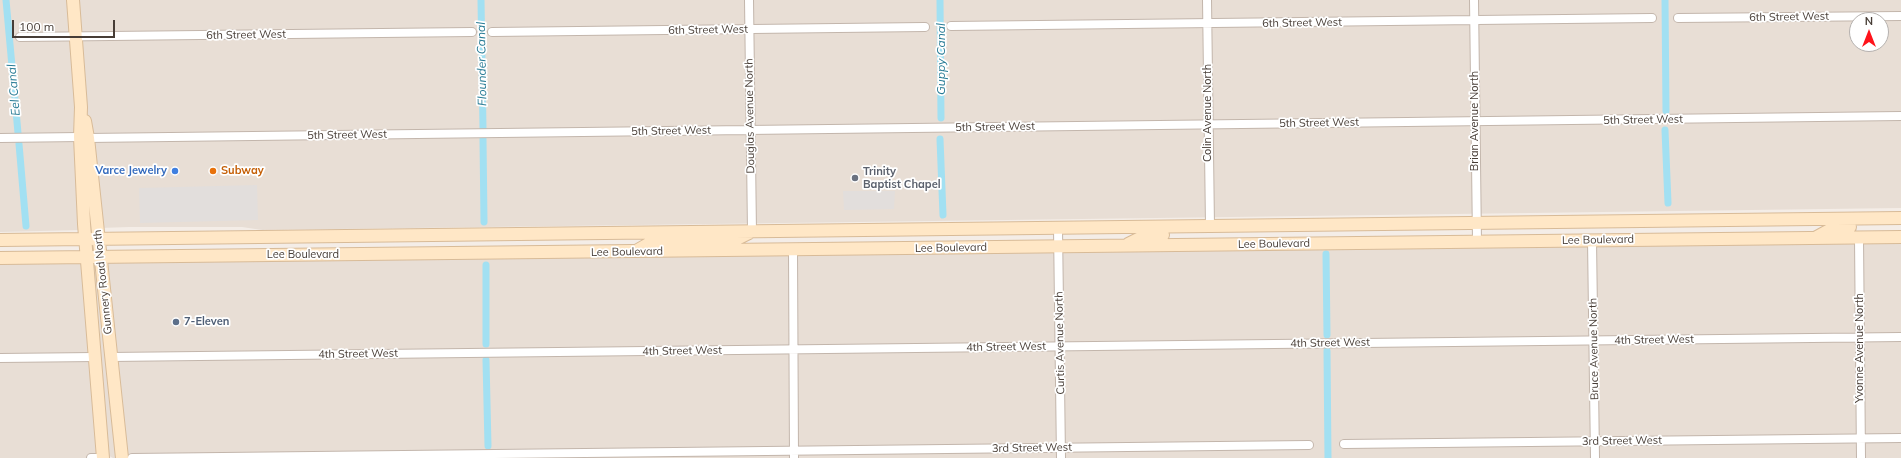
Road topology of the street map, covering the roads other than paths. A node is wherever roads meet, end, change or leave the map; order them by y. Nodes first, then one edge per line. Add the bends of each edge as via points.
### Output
1 (73, 0) edge
2 (749, 0) edge
3 (1207, 0) edge
4 (1474, 0) edge
5 (1901, 16) edge
6 (1652, 18) dead end
7 (1678, 18) dead end
8 (1474, 20) junction
9 (1208, 24) junction
10 (951, 26) dead end
11 (925, 27) dead end
12 (750, 29) junction
13 (472, 32) dead end
14 (492, 32) dead end
15 (20, 37) dead end
16 (76, 37) junction
17 (1901, 116) edge
18 (1475, 122) junction
19 (1209, 124) junction
20 (751, 130) junction
21 (0, 138) edge
22 (84, 138) junction
23 (1901, 218) edge
24 (1706, 221) junction
25 (1476, 224) junction
26 (1210, 226) junction
27 (1901, 226) edge
28 (1058, 228) junction
29 (906, 230) junction
30 (752, 232) junction
31 (1901, 237) edge
32 (98, 238) junction
33 (1814, 238) junction
34 (1859, 238) junction
35 (86, 239) junction
36 (0, 240) edge
37 (1592, 240) junction
38 (1477, 242) junction
39 (1125, 246) junction
40 (1058, 247) junction
41 (792, 250) junction
42 (635, 252) junction
43 (100, 256) junction
44 (87, 257) junction
45 (0, 258) edge
46 (1901, 337) edge
47 (1860, 338) junction
48 (1593, 340) junction
49 (1060, 346) junction
50 (793, 350) junction
51 (95, 357) junction
52 (110, 357) junction
53 (0, 358) edge
54 (1861, 438) junction
55 (1901, 438) edge
56 (1595, 441) junction
57 (1344, 444) dead end
58 (1309, 445) dead end
59 (1061, 447) junction
60 (794, 454) edge
61 (430, 456) edge
62 (228, 457) edge
63 (329, 457) edge
64 (91, 458) edge
65 (103, 458) edge
66 (122, 458) edge
67 (126, 458) edge
68 (132, 458) edge
69 (1061, 458) edge
70 (1595, 458) edge
71 (1861, 458) edge

1 - 16 main road, Gunnery Road North
2 - 12 street, Douglas Avenue North
3 - 9 street, Colin Avenue North
4 - 8 street, Brian Avenue North
5 - 7 street, 6th Street West
6 - 8 street, 6th Street West
8 - 9 street, 6th Street West
8 - 18 street, Brian Avenue North
9 - 10 street, 6th Street West
9 - 19 street, Colin Avenue North
11 - 12 street, 6th Street West
12 - 14 street, 6th Street West
12 - 20 street, Douglas Avenue North
13 - 16 street, 6th Street West
15 - 16 street, 6th Street West
16 - 22 main road, Gunnery Road North
17 - 18 street, 5th Street West
18 - 19 street, 5th Street West
18 - 25 street, Brian Avenue North
19 - 20 street, 5th Street West
19 - 26 street, Colin Avenue North
20 - 22 street, 5th Street West
20 - 30 street, Douglas Avenue North
21 - 22 street, 5th Street West
22 - 32 main road, Gunnery Road North
22 - 35 main road, Gunnery Road North
23 - 24 main road, Lee Boulevard
24 - 25 main road, Lee Boulevard
24 - 37 main road via 1699,228 1604,230
25 - 26 main road, Lee Boulevard
25 - 38 street, Brian Avenue North
26 - 28 main road, Lee Boulevard
26 - 39 main road via 1204,232 1196,234 1144,236
27 - 33 main road via 1834,227
28 - 29 main road, Lee Boulevard
28 - 40 street, Curtis Avenue North
29 - 30 main road, Lee Boulevard
29 - 41 main road via 894,237 802,239 795,243
30 - 32 main road, Lee Boulevard
30 - 42 main road via 735,240 650,243
31 - 34 main road, Lee Boulevard
32 - 35 main road, Lee Boulevard
32 - 43 main road, Gunnery Road North
33 - 34 main road, Lee Boulevard
33 - 37 main road, Lee Boulevard
34 - 47 street, Yvonne Avenue North
35 - 36 main road, Lee Boulevard
35 - 44 main road, Gunnery Road North
37 - 38 main road, Lee Boulevard
37 - 48 street, Bruce Avenue North
38 - 39 main road, Lee Boulevard
39 - 40 main road, Lee Boulevard
40 - 41 main road, Lee Boulevard
40 - 49 street, Curtis Avenue North
41 - 42 main road, Lee Boulevard
41 - 50 street
42 - 43 main road, Lee Boulevard
43 - 44 main road, Lee Boulevard
43 - 52 main road, Gunnery Road North
44 - 45 main road, Lee Boulevard
44 - 51 main road, Gunnery Road North
46 - 47 street, 4th Street West
47 - 48 street, 4th Street West
47 - 54 street, Yvonne Avenue North
48 - 49 street, 4th Street West
48 - 56 street, Bruce Avenue North
49 - 50 street, 4th Street West
49 - 59 street, Curtis Avenue North
50 - 52 street, 4th Street West
50 - 60 street
51 - 53 street
51 - 65 main road, Gunnery Road North
52 - 66 main road, Gunnery Road North
54 - 55 street, 3rd Street West
54 - 56 street, 3rd Street West
54 - 71 street, Yvonne Avenue North
56 - 57 street, 3rd Street West
56 - 70 street, Bruce Avenue North
58 - 59 street, 3rd Street West
59 - 60 street, 3rd Street West
59 - 69 street, Curtis Avenue North
60 - 61 street, 3rd Street West
61 - 63 street, 3rd Street West
62 - 63 street, 3rd Street West
62 - 68 street, 3rd Street West
64 - 65 street
66 - 67 street

